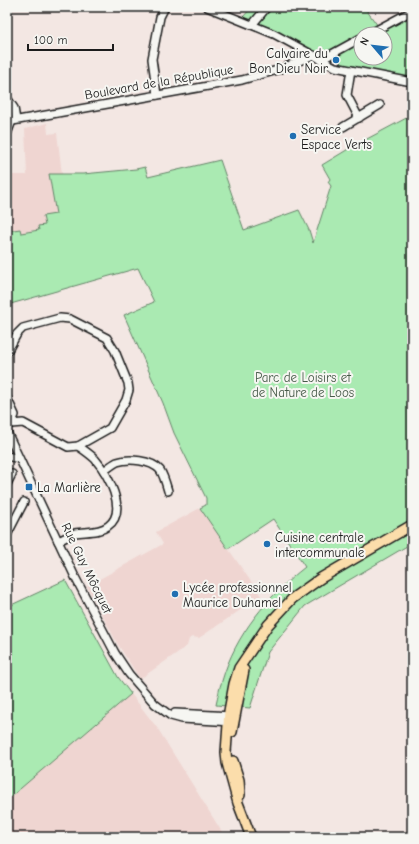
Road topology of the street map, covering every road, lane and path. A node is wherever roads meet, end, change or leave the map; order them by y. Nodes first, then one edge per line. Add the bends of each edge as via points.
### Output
1 (165, 7) edge
2 (207, 7) edge
3 (267, 7) edge
4 (412, 11) edge
5 (252, 25) junction
6 (384, 26) edge
7 (353, 43) edge
8 (313, 55) junction
9 (324, 62) junction
10 (351, 70) junction
11 (412, 82) edge
12 (157, 95) junction
13 (7, 98) edge
14 (380, 105) dead end
15 (359, 118) junction
16 (12, 121) edge
17 (343, 127) dead end
18 (7, 134) edge
19 (7, 352) edge
20 (7, 398) edge
21 (8, 430) edge
22 (78, 446) junction
23 (7, 456) edge
24 (19, 459) junction
25 (104, 471) junction
26 (12, 474) dead end
27 (7, 484) edge
28 (168, 491) dead end
29 (24, 502) dead end
30 (412, 525) edge
31 (7, 535) edge
32 (58, 541) junction
33 (231, 719) junction
34 (251, 837) edge
35 (255, 837) edge

1 - 12 street via 159,20 152,59
2 - 5 street
3 - 5 street
4 - 6 street
5 - 8 street
7 - 9 street
8 - 9 street
8 - 12 street, Boulevard de la République via 266,74
9 - 10 street
10 - 11 street
10 - 15 street via 347,95
12 - 16 street, Boulevard de la République
13 - 16 street via 14,108
14 - 15 street
15 - 17 street
16 - 18 street
19 - 22 street via 21,330 64,318 103,336 111,344 129,387 128,395 110,428
20 - 21 street via 15,415
21 - 22 street via 23,423 68,447
21 - 24 street, Rue Guy Môcquet
22 - 25 street via 91,455
23 - 24 street
24 - 32 street, Rue Guy Môcquet
25 - 28 street via 124,461 149,463 162,473
25 - 32 street via 115,498 116,510 113,520 104,528 75,534
26 - 27 street
29 - 31 street
30 - 33 main road via 325,575 287,603 252,649 242,674
32 - 33 street, Rue Guy Môcquet via 119,659 158,707 179,718
33 - 34 main road via 227,760 238,803
33 - 35 main road via 232,756 241,799

